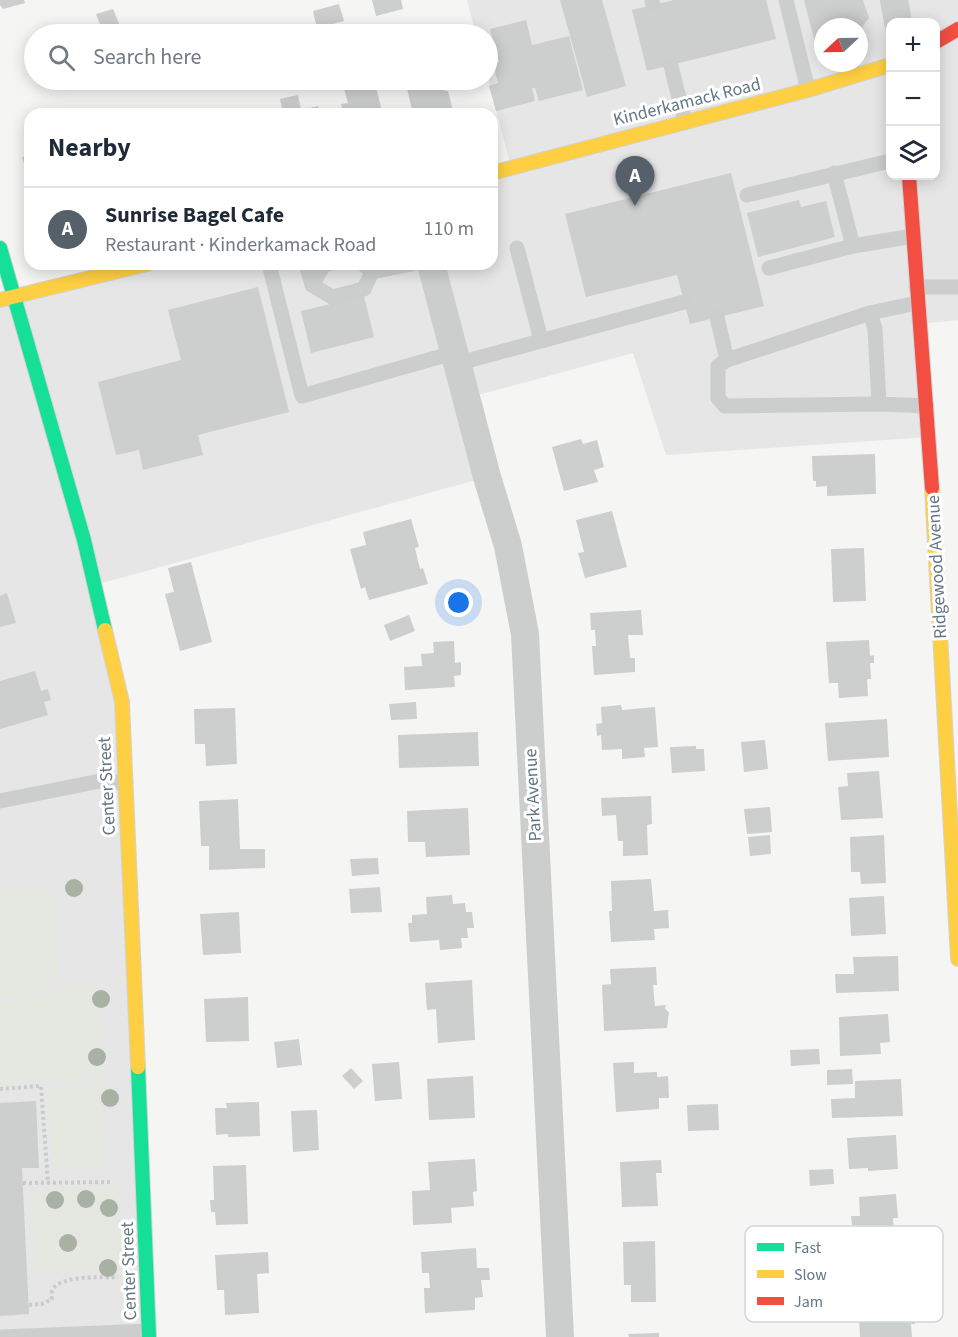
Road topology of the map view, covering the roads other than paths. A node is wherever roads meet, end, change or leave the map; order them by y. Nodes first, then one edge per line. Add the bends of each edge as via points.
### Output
1 (786, 0) edge
2 (894, 0) edge
3 (897, 18) edge
4 (958, 29) edge
5 (940, 40) edge
6 (670, 66) dead end
7 (886, 67) edge
8 (808, 90) junction
9 (685, 122) junction
10 (886, 162) edge
11 (498, 171) edge
12 (834, 173) junction
13 (909, 180) edge
14 (747, 195) dead end
15 (913, 236) junction
16 (853, 246) junction
17 (0, 248) edge
18 (517, 248) dead end
19 (769, 268) dead end
20 (122, 270) edge
21 (270, 270) edge
22 (308, 270) edge
23 (321, 270) edge
24 (367, 270) edge
25 (433, 270) edge
26 (312, 285) junction
27 (958, 286) edge
28 (916, 287) junction
29 (6, 298) edge
30 (684, 302) dead end
31 (917, 303) junction
32 (870, 313) junction
33 (717, 317) dead end
34 (541, 340) junction
35 (455, 358) junction
36 (727, 360) junction
37 (879, 404) junction
38 (927, 406) junction
39 (125, 783) junction
40 (0, 801) edge
41 (955, 840) edge
42 (958, 959) edge
43 (149, 1334) edge
44 (2, 1337) edge
45 (560, 1337) edge

1 - 8 lane
2 - 3 street
4 - 5 street
6 - 9 lane
7 - 8 street, Kinderkamack Road
8 - 9 street, Kinderkamack Road
9 - 11 street, Kinderkamack Road
10 - 12 lane
12 - 14 lane
12 - 16 lane
13 - 15 street, Ridgewood Avenue
15 - 16 lane
15 - 28 street, Ridgewood Avenue
16 - 19 lane
17 - 29 street, Center Street
18 - 34 lane
20 - 29 street
21 - 35 lane via 302,396
22 - 26 lane
23 - 26 lane
24 - 26 lane via 364,289 332,297
25 - 35 street, Park Avenue
27 - 28 lane
28 - 31 street, Ridgewood Avenue
29 - 39 street, Center Street via 84,540 122,702
30 - 34 lane
31 - 32 lane
31 - 38 street, Ridgewood Avenue
32 - 36 lane
32 - 37 lane via 875,329
33 - 36 lane
34 - 35 lane
35 - 45 street, Park Avenue via 508,546 525,634
36 - 37 lane via 718,366 718,398 725,406
37 - 38 lane
38 - 41 street, Ridgewood Avenue
39 - 40 lane via 100,782
39 - 43 street, Center Street
41 - 42 street, Ridgewood Avenue
43 - 44 lane

